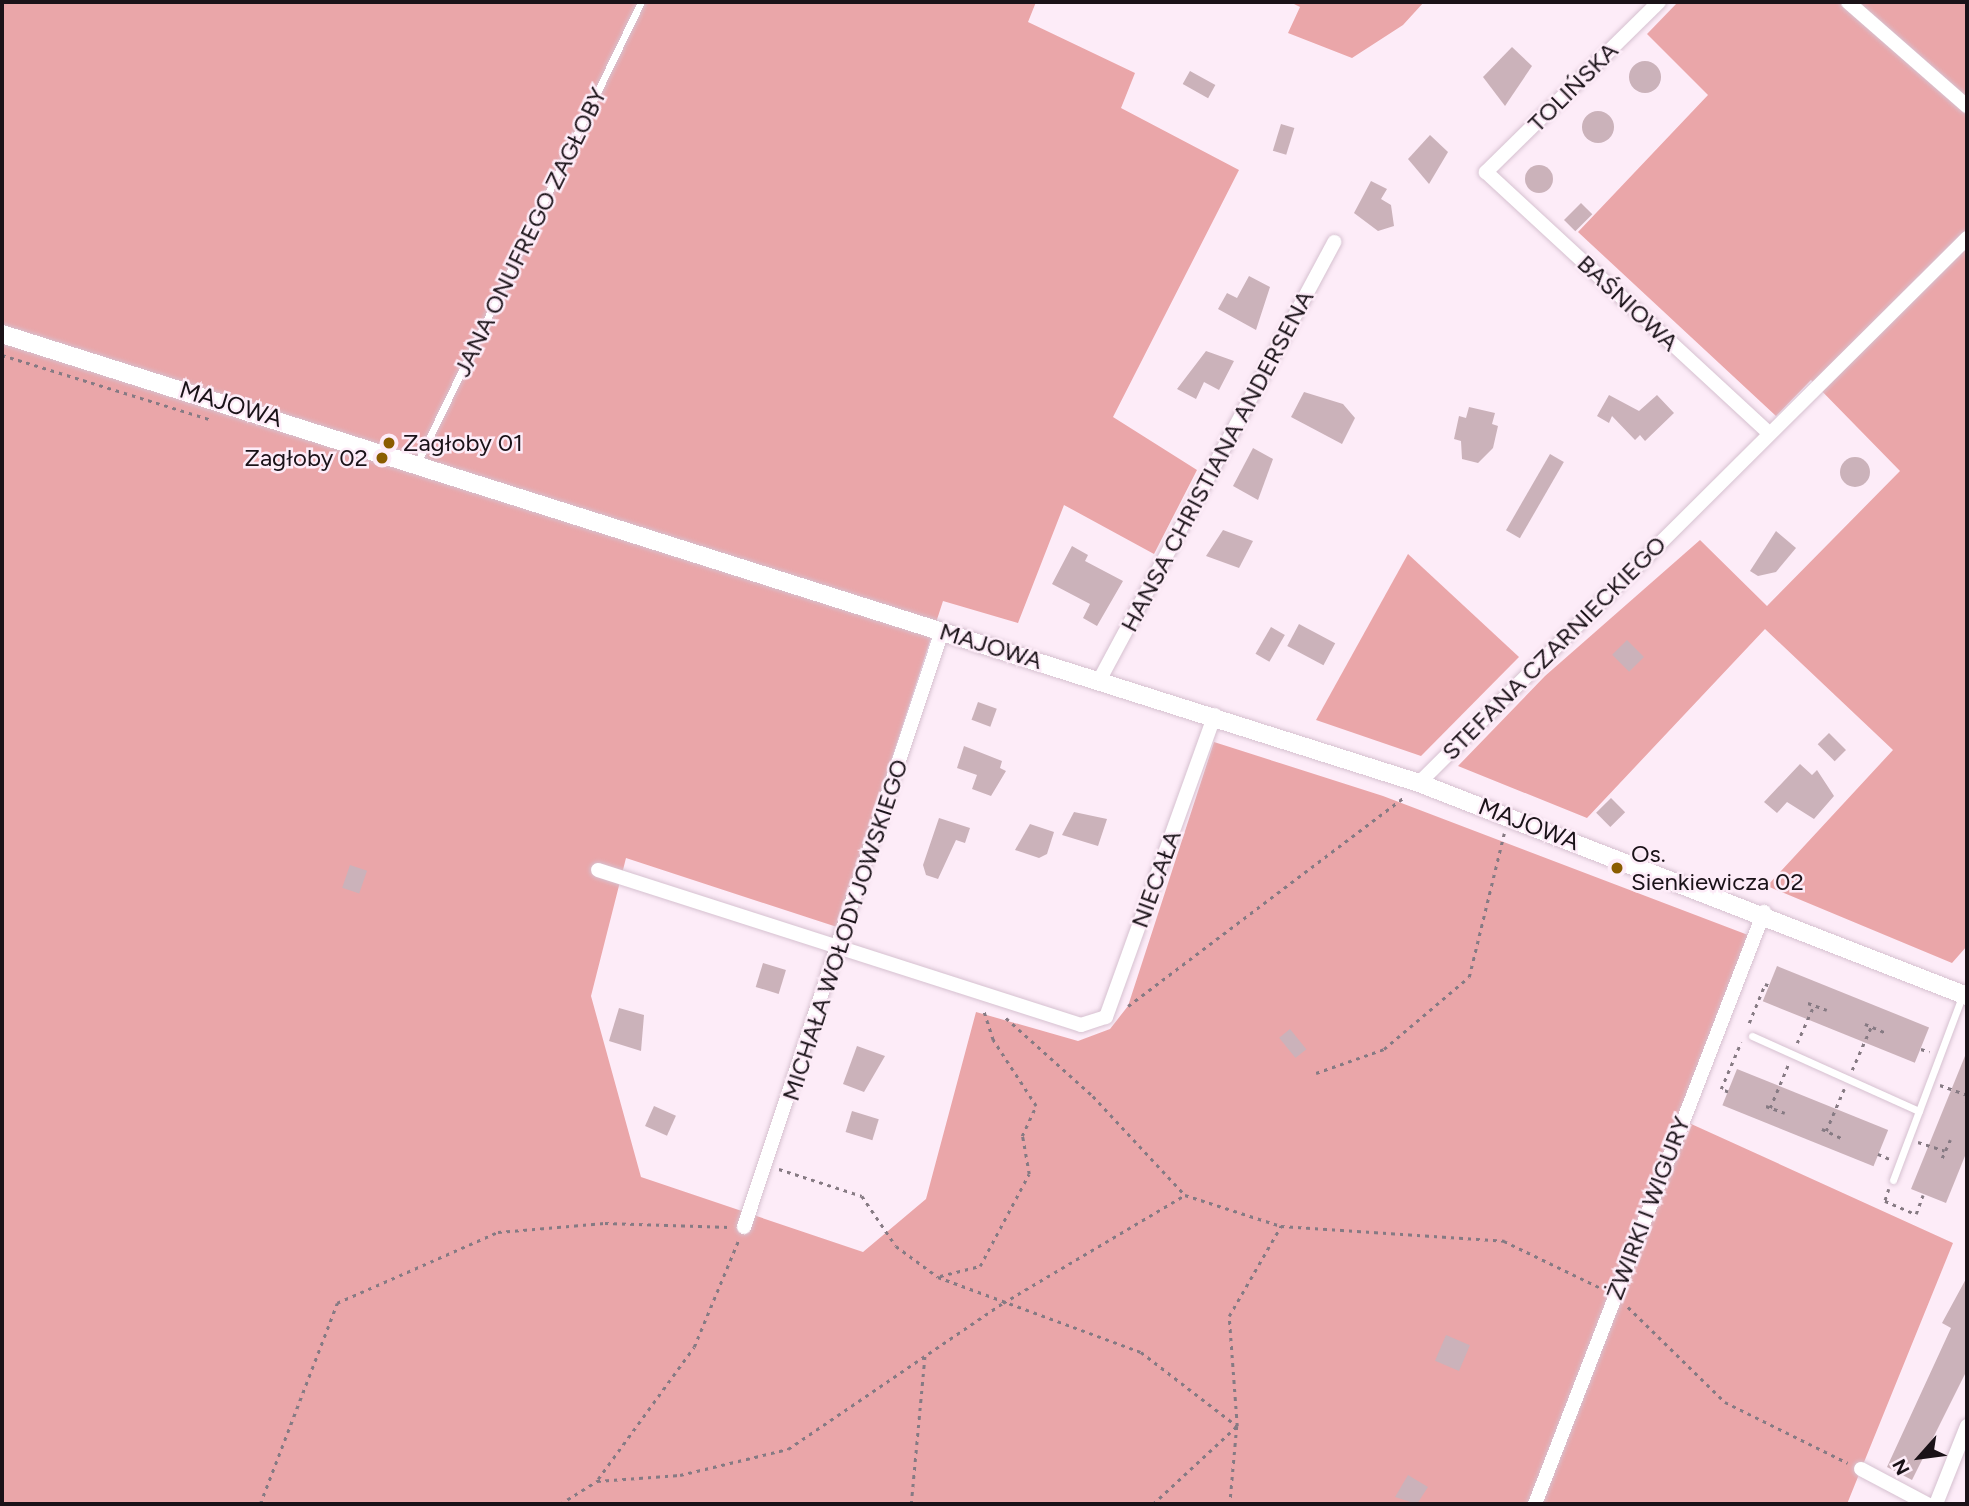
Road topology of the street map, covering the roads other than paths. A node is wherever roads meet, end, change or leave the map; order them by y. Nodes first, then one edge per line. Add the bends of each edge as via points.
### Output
1 (641, 2) edge
2 (1659, 2) edge
3 (1848, 2) edge
4 (1967, 106) edge
5 (1486, 172) joint
6 (1967, 238) edge
7 (1334, 242) dead end
8 (2, 334) edge
9 (1769, 433) junction
10 (418, 461) junction
11 (942, 631) junction
12 (1100, 679) junction
13 (1215, 715) junction
14 (1419, 783) junction
15 (598, 870) dead end
16 (1764, 912) junction
17 (841, 948) junction
18 (1965, 995) edge
19 (1752, 1036) dead end
20 (1919, 1111) junction
21 (1893, 1180) road end
22 (744, 1227) road end
23 (1967, 1426) edge
24 (1861, 1469) road end
25 (1535, 1504) edge
26 (1927, 1504) edge
27 (1936, 1504) edge

1 - 10 lane, JANA ONUFREGO ZAGŁOBY
2 - 5 street, TOLIŃSKA
3 - 4 street
5 - 9 street, BAŚNIOWA
6 - 9 street, STEFANA CZARNIECKIEGO
7 - 12 street, HANSA CHRISTIANA ANDERSENA
8 - 10 street, MAJOWA
9 - 14 street, STEFANA CZARNIECKIEGO
10 - 11 street, MAJOWA
11 - 12 street, MAJOWA
11 - 17 street, MICHAŁA WOŁODYJOWSKIEGO
12 - 13 street, MAJOWA
13 - 14 street, MAJOWA
13 - 17 street, NIECAŁA via 1106,1017 1081,1025
14 - 16 street, MAJOWA
15 - 17 street
16 - 18 street, MAJOWA
16 - 25 street, ŻWIRKI I WIGURY
17 - 22 street, MICHAŁA WOŁODYJOWSKIEGO
18 - 20 lane
19 - 20 lane
20 - 21 lane
23 - 27 street
24 - 26 street

